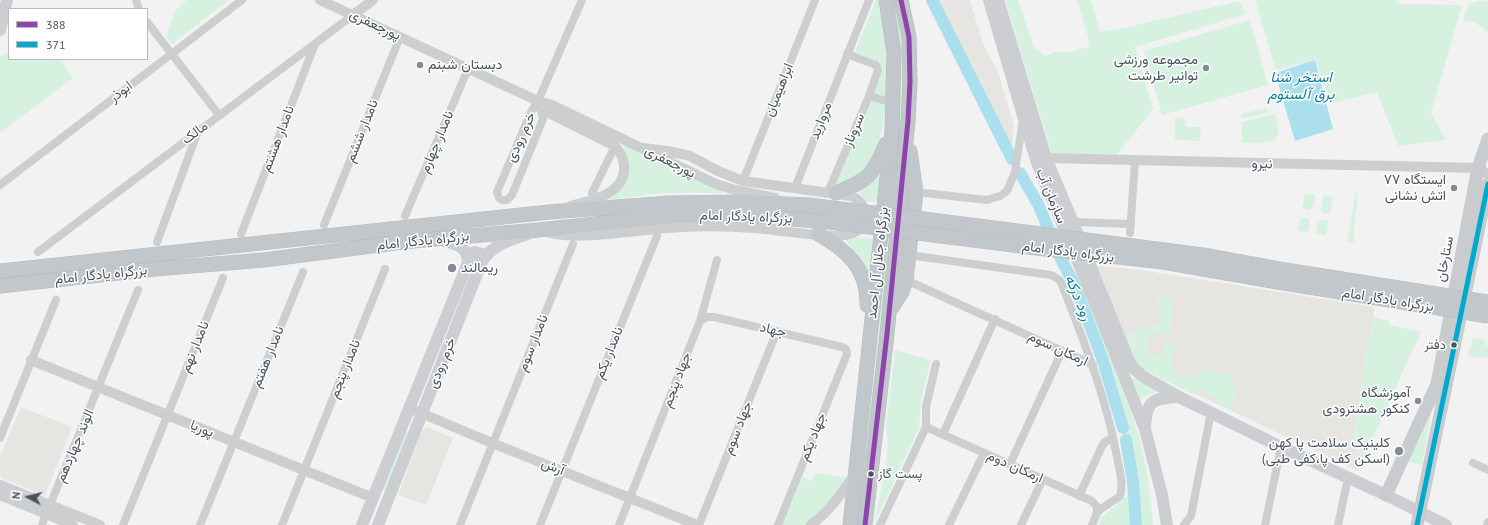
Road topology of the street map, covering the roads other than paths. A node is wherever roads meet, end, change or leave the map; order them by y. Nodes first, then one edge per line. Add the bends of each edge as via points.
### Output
1 (6, 0) edge
2 (242, 0) edge
3 (320, 0) edge
4 (373, 0) edge
5 (582, 0) edge
6 (816, 0) edge
7 (869, 0) edge
8 (886, 0) edge
9 (902, 0) edge
10 (988, 0) edge
11 (998, 0) edge
12 (353, 15) junction
13 (148, 23) edge
14 (0, 30) edge
15 (400, 37) junction
16 (316, 44) junction
17 (172, 53) junction
18 (847, 54) junction
19 (468, 69) junction
20 (869, 96) junction
21 (538, 101) junction
22 (893, 103) junction
23 (219, 115) junction
24 (1023, 117) junction
25 (907, 129) junction
26 (198, 131) junction
27 (892, 131) junction
28 (1488, 139) edge
29 (614, 146) junction
30 (643, 148) junction
31 (1046, 158) junction
32 (1135, 161) junction
33 (1483, 171) edge
34 (743, 181) junction
35 (1488, 184) edge
36 (0, 185) edge
37 (795, 188) junction
38 (916, 192) junction
39 (592, 193) dead end
40 (832, 193) junction
41 (809, 205) junction
42 (549, 212) junction
43 (831, 215) junction
44 (406, 216) dead end
45 (1068, 219) junction
46 (324, 224) dead end
47 (1131, 224) junction
48 (538, 230) junction
49 (1130, 233) dead end
50 (241, 234) dead end
51 (818, 234) junction
52 (657, 236) dead end
53 (436, 239) junction
54 (158, 242) dead end
55 (573, 244) dead end
56 (38, 252) dead end
57 (909, 255) junction
58 (717, 260) dead end
59 (482, 261) junction
60 (0, 263) edge
61 (51, 264) junction
62 (468, 264) junction
63 (385, 269) dead end
64 (0, 271) edge
65 (303, 272) dead end
66 (223, 278) dead end
67 (906, 280) junction
68 (35, 282) junction
69 (0, 286) edge
70 (138, 290) dead end
71 (0, 294) edge
72 (56, 300) dead end
73 (1488, 302) edge
74 (1101, 305) junction
75 (889, 313) junction
76 (1488, 316) edge
77 (994, 319) junction
78 (700, 321) junction
79 (777, 331) junction
80 (846, 350) joint
81 (869, 350) junction
82 (1062, 351) junction
83 (31, 360) junction
84 (936, 364) dead end
85 (1093, 365) junction
86 (99, 388) junction
87 (1179, 397) junction
88 (408, 411) junction
89 (1211, 412) junction
90 (168, 415) junction
91 (421, 416) junction
92 (926, 427) junction
93 (1145, 429) junction
94 (943, 434) junction
95 (1114, 437) junction
96 (0, 438) edge
97 (234, 442) junction
98 (491, 446) junction
99 (1281, 447) junction
100 (984, 453) junction
101 (1473, 463) dead end
102 (1010, 464) junction
103 (304, 470) junction
104 (1488, 470) edge
105 (856, 472) junction
106 (561, 473) junction
107 (1348, 478) junction
108 (1043, 479) junction
109 (0, 485) edge
110 (0, 495) edge
111 (1386, 495) junction
112 (1079, 496) junction
113 (373, 498) junction
114 (629, 500) junction
115 (386, 503) junction
116 (48, 509) junction
117 (1419, 512) junction
118 (1097, 513) junction
119 (1488, 522) edge
120 (42, 525) edge
121 (73, 525) edge
122 (100, 525) edge
123 (124, 525) edge
124 (200, 525) edge
125 (282, 525) edge
126 (362, 525) edge
127 (378, 525) edge
128 (460, 525) edge
129 (540, 525) edge
130 (619, 525) edge
131 (684, 525) edge
132 (698, 525) edge
133 (778, 525) edge
134 (810, 525) edge
135 (850, 525) edge
136 (865, 525) edge
137 (880, 525) edge
138 (949, 525) edge
139 (1021, 525) edge
140 (1092, 525) edge
141 (1166, 525) edge
142 (1184, 525) edge
143 (1265, 525) edge
144 (1338, 525) edge
145 (1416, 525) edge
146 (1446, 525) edge
147 (1487, 525) edge

1 - 14 main road
2 - 17 street, ابوذر
3 - 12 street, پورجعفری
4 - 12 street
5 - 21 street
6 - 34 street, ابراهیمیان
7 - 18 street, مروارید
8 - 22 highway, بزرگراه جلال آل احمد via 894,53
9 - 25 highway, بزرگراه جلال آل احمد via 909,37
10 - 24 main road, سازمان آب
11 - 31 main road, سازمان آب
12 - 15 street, پورجعفری
12 - 16 street, مالک
13 - 17 street
15 - 19 street, پورجعفری
15 - 46 street, نامدار ششم
16 - 23 street, مالک
16 - 50 street, نامدار هشتم
17 - 23 street
17 - 36 street, ابوذر
18 - 20 street, سروناز via 878,67
18 - 37 street, مروارید
19 - 21 street, پورجعفری
19 - 44 street, نامدار چهارم
20 - 22 street
20 - 40 street, سروناز
21 - 21 street, خرم‌ رودی via 530,112 497,192 498,198 502,200 507,200 512,195 543,119
21 - 29 street, پورجعفری via 547,112
21 - 30 street, پورجعفری via 552,105
22 - 27 highway, بزرگراه جلال آل احمد
23 - 26 street, مالک
24 - 38 street via 1015,172 1007,190 1000,196 987,200
24 - 45 main road, سازمان آب via 1037,163
25 - 38 highway
25 - 75 highway, بزرگراه جلال آل احمد
26 - 54 street
26 - 56 street, مالک
27 - 40 highway via 876,167 869,176 854,186
27 - 81 highway, بزرگراه جلال آل احمد
28 - 33 main road, ستارخان
29 - 39 street
29 - 42 street, پورجعفری via 622,155 624,170 615,189 600,197
30 - 34 street via 682,154
30 - 41 street, پورجعفری via 716,184
31 - 32 street, نیرو
31 - 45 main road, سازمان آب
32 - 33 street, نیرو
32 - 47 street
33 - 111 main road, ستارخان via 1437,384
34 - 37 street
35 - 117 main road, ستارخان
37 - 40 street
38 - 57 highway
40 - 51 street via 859,200 865,214 864,223 858,230 848,234
41 - 42 highway, بزرگراه یادگار امام via 693,201
41 - 43 highway, بزرگراه یادگار امام
42 - 61 highway, بزرگراه یادگار امام
43 - 48 highway, بزرگراه یادگار امام via 692,215
43 - 73 highway, بزرگراه یادگار امام, bridge via 924,218 1203,255
43 - 76 highway, بزرگراه یادگار امام, bridge via 1037,248 1163,262
45 - 47 street
45 - 74 main road, سازمان آب
47 - 49 street
48 - 51 street via 558,234 594,234 677,227 737,226
48 - 53 highway, بزرگراه یادگار امام
48 - 59 main road, خرم رودی via 493,248
51 - 81 highway via 845,252 861,274 866,293
52 - 106 street, نامدار یکم
53 - 62 main road via 453,243 465,250
53 - 68 highway, بزرگراه یادگار امام via 264,260
55 - 98 street, نامدار سوم
57 - 67 highway
57 - 85 street via 1056,277 1061,282
58 - 78 street, جهاد پنجم
59 - 62 main road via 481,254 475,252 472,253
59 - 91 main road, خرم رودی
60 - 61 highway via 26,260
61 - 64 highway, بزرگراه یادگار امام
62 - 88 main road, خرم رودی
63 - 103 street, نامدار پنجم
65 - 97 street, نامدار هفتم
66 - 90 street, نامدار نهم
67 - 75 highway
67 - 77 street, ارمکان سوم
68 - 69 highway, بزرگراه یادگار امام
68 - 71 highway
70 - 86 street, الوند چهاردهم
72 - 83 street
74 - 87 main road, سازمان آب via 1134,369
74 - 93 main road, سازمان آب
75 - 136 highway, بزرگراه جلال آل احمد
77 - 82 street, ارمکان سوم
77 - 94 street
78 - 79 street, جهاد via 714,317
78 - 114 street, جهاد پنجم
79 - 80 street, جهاد
79 - 132 street, جهاد سوم
80 - 133 street, جهاد یکم via 847,354
81 - 105 highway, بزرگراه جلال آل احمد
82 - 85 street, ارمکان سوم
82 - 102 street
83 - 86 street, پوریا
83 - 96 street
84 - 92 street via 926,407
85 - 95 street, ارمکان سوم
86 - 90 street, پوریا
86 - 116 street, الوند چهاردهم
87 - 89 main road, سازمان آب
87 - 93 main road via 1156,399 1147,411
88 - 91 street, آرش
88 - 113 main road, خرم رودی
89 - 99 main road, سازمان آب
89 - 142 street via 1191,516
90 - 97 street, پوریا
90 - 123 street, نامدار نهم
91 - 98 street, آرش
91 - 115 main road, خرم رودی
92 - 94 street, ارمکان دوم
92 - 137 street
93 - 141 main road, سازمان آب via 1162,495
94 - 100 street, ارمکان دوم
95 - 112 street via 1102,446
95 - 118 street, ارمکان سوم via 1121,494
97 - 103 street, پوریا
97 - 124 street, نامدار هفتم
98 - 106 street, آرش
98 - 128 street, نامدار سوم
99 - 107 main road, سازمان آب
99 - 143 street
100 - 102 street, ارمکان دوم
100 - 138 street
101 - 104 street
102 - 108 street, ارمکان دوم
103 - 113 street, پوریا
103 - 125 street, نامدار پنجم
105 - 134 street via 836,502 821,518
105 - 135 highway, بزرگراه جلال آل احمد
106 - 114 street, آرش
106 - 129 street, نامدار یکم
107 - 111 main road, سازمان آب
107 - 144 street
108 - 112 street, ارمکان دوم
108 - 139 street
109 - 116 street
110 - 116 street
111 - 117 main road, سازمان آب
112 - 118 street, ارمکان دوم via 1094,503
113 - 115 main road
113 - 126 main road, خرم رودی
114 - 130 street, جهاد پنجم
114 - 131 street, آرش
114 - 132 street, آرش
115 - 127 main road, خرم رودی
116 - 120 street, الوند چهاردهم
116 - 121 street
116 - 122 street
117 - 145 main road, ستارخان
117 - 146 main road, سازمان آب
118 - 140 street
119 - 147 street

